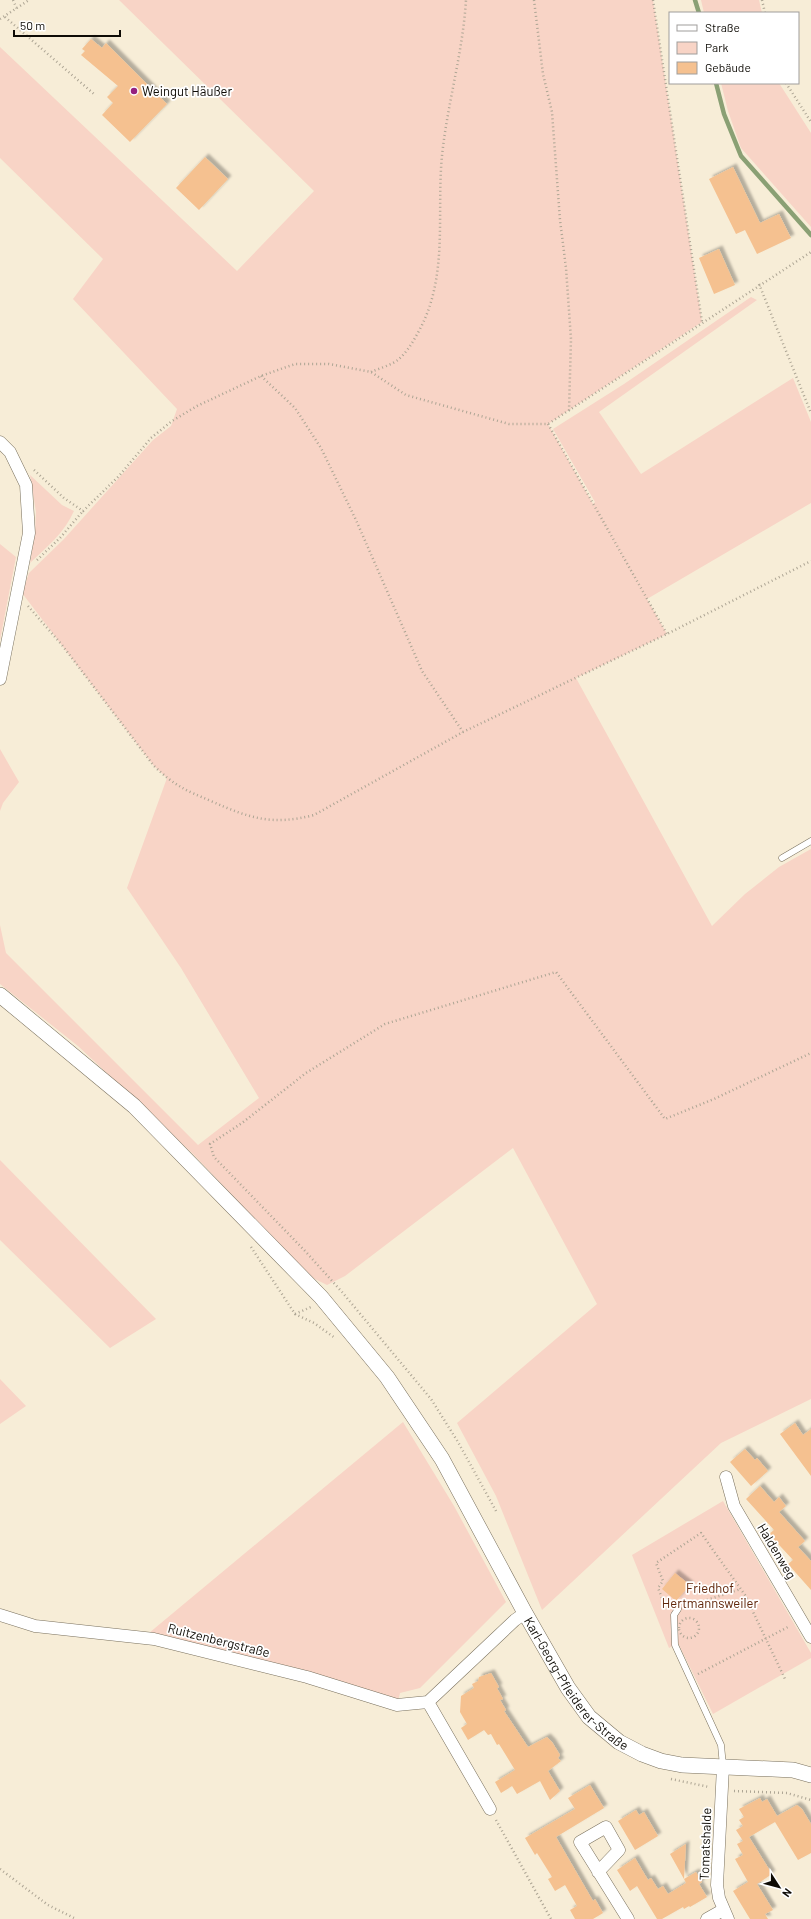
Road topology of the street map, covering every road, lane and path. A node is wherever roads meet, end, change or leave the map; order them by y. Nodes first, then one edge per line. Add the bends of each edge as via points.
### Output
1 (13, 0) edge
2 (29, 0) edge
3 (466, 0) edge
4 (534, 0) edge
5 (653, 0) edge
6 (762, 0) edge
7 (17, 9) junction
8 (765, 12) edge
9 (5, 17) junction
10 (0, 19) edge
11 (787, 84) edge
12 (94, 94) dead end
13 (811, 122) edge
14 (811, 252) edge
15 (759, 284) junction
16 (702, 322) junction
17 (371, 372) junction
18 (261, 376) junction
19 (569, 411) junction
20 (811, 413) edge
21 (548, 424) junction
22 (0, 442) edge
23 (28, 465) dead end
24 (83, 511) junction
25 (811, 561) edge
26 (21, 578) junction
27 (17, 598) junction
28 (667, 634) junction
29 (0, 679) edge
30 (463, 732) junction
31 (811, 841) edge
32 (782, 858) dead end
33 (0, 995) edge
34 (811, 1053) edge
35 (249, 1245) dead end
36 (338, 1340) dead end
37 (726, 1477) dead end
38 (496, 1511) dead end
39 (741, 1590) junction
40 (707, 1600) dead end
41 (676, 1612) joint
42 (525, 1613) junction
43 (0, 1615) edge
44 (699, 1627) joint
45 (788, 1627) dead end
46 (811, 1637) edge
47 (766, 1639) junction
48 (690, 1678) junction
49 (785, 1679) dead end
50 (428, 1702) junction
51 (723, 1767) junction
52 (811, 1775) edge
53 (670, 1779) dead end
54 (721, 1790) junction
55 (811, 1800) edge
56 (490, 1809) joint
57 (0, 1869) edge
58 (598, 1872) dead end
59 (725, 1915) edge
60 (76, 1919) edge
61 (551, 1919) edge
62 (628, 1919) edge
63 (707, 1919) edge

1 - 7 path
2 - 7 path
3 - 17 path via 460,58 442,149 438,273 432,298 425,320 413,343 399,359
4 - 19 path via 543,74 552,112 566,268 571,339
5 - 16 path
6 - 8 path
7 - 9 path
9 - 10 path
9 - 12 path
11 - 13 path
14 - 15 path
15 - 16 path
15 - 20 path
16 - 19 path
17 - 18 path via 329,364 295,364
17 - 21 path via 406,395 509,424
18 - 24 path via 197,406 172,421 151,438 119,476
18 - 30 path via 296,408 321,448 356,520 422,671
19 - 21 path
21 - 28 path
22 - 26 street via 10,452 26,485 29,533
23 - 24 path via 64,498
24 - 26 path
25 - 28 path
26 - 27 street
27 - 29 street
27 - 30 path via 40,618 154,766 182,789 241,815 269,820 294,820 314,815
28 - 30 path
31 - 32 lane
33 - 42 street via 134,1106 321,1296 387,1377 439,1453
34 - 38 path via 665,1119 556,972 385,1024 306,1073 242,1123 210,1144 214,1157 312,1258 431,1399
35 - 36 path via 295,1314 314,1323
37 - 46 street, Haldenweg via 734,1506
39 - 40 path
39 - 41 path via 701,1533 656,1562 664,1581 658,1588 664,1604
39 - 47 path
41 - 48 lane via 675,1645
42 - 50 street, Karl-Georg-Pfleiderer-Straße
42 - 51 street, Karl-Georg-Pfleiderer-Straße via 568,1688 589,1717 619,1742 661,1761
43 - 50 street, Ruitzenbergstraße via 51,1629 154,1639 307,1677 397,1705
44 - 44 path via 693,1638 686,1638 679,1630 680,1624 687,1618 696,1621
45 - 47 path
47 - 48 path
47 - 49 path
48 - 51 lane via 721,1745
50 - 56 street
51 - 52 street, Karl-Georg-Pfleiderer-Straße via 793,1770
51 - 54 street, Tomatshalde
53 - 54 path
54 - 55 path via 787,1793
54 - 59 street, Tomatshalde via 717,1885
56 - 61 path
57 - 60 path via 48,1905
58 - 62 street
59 - 63 street

